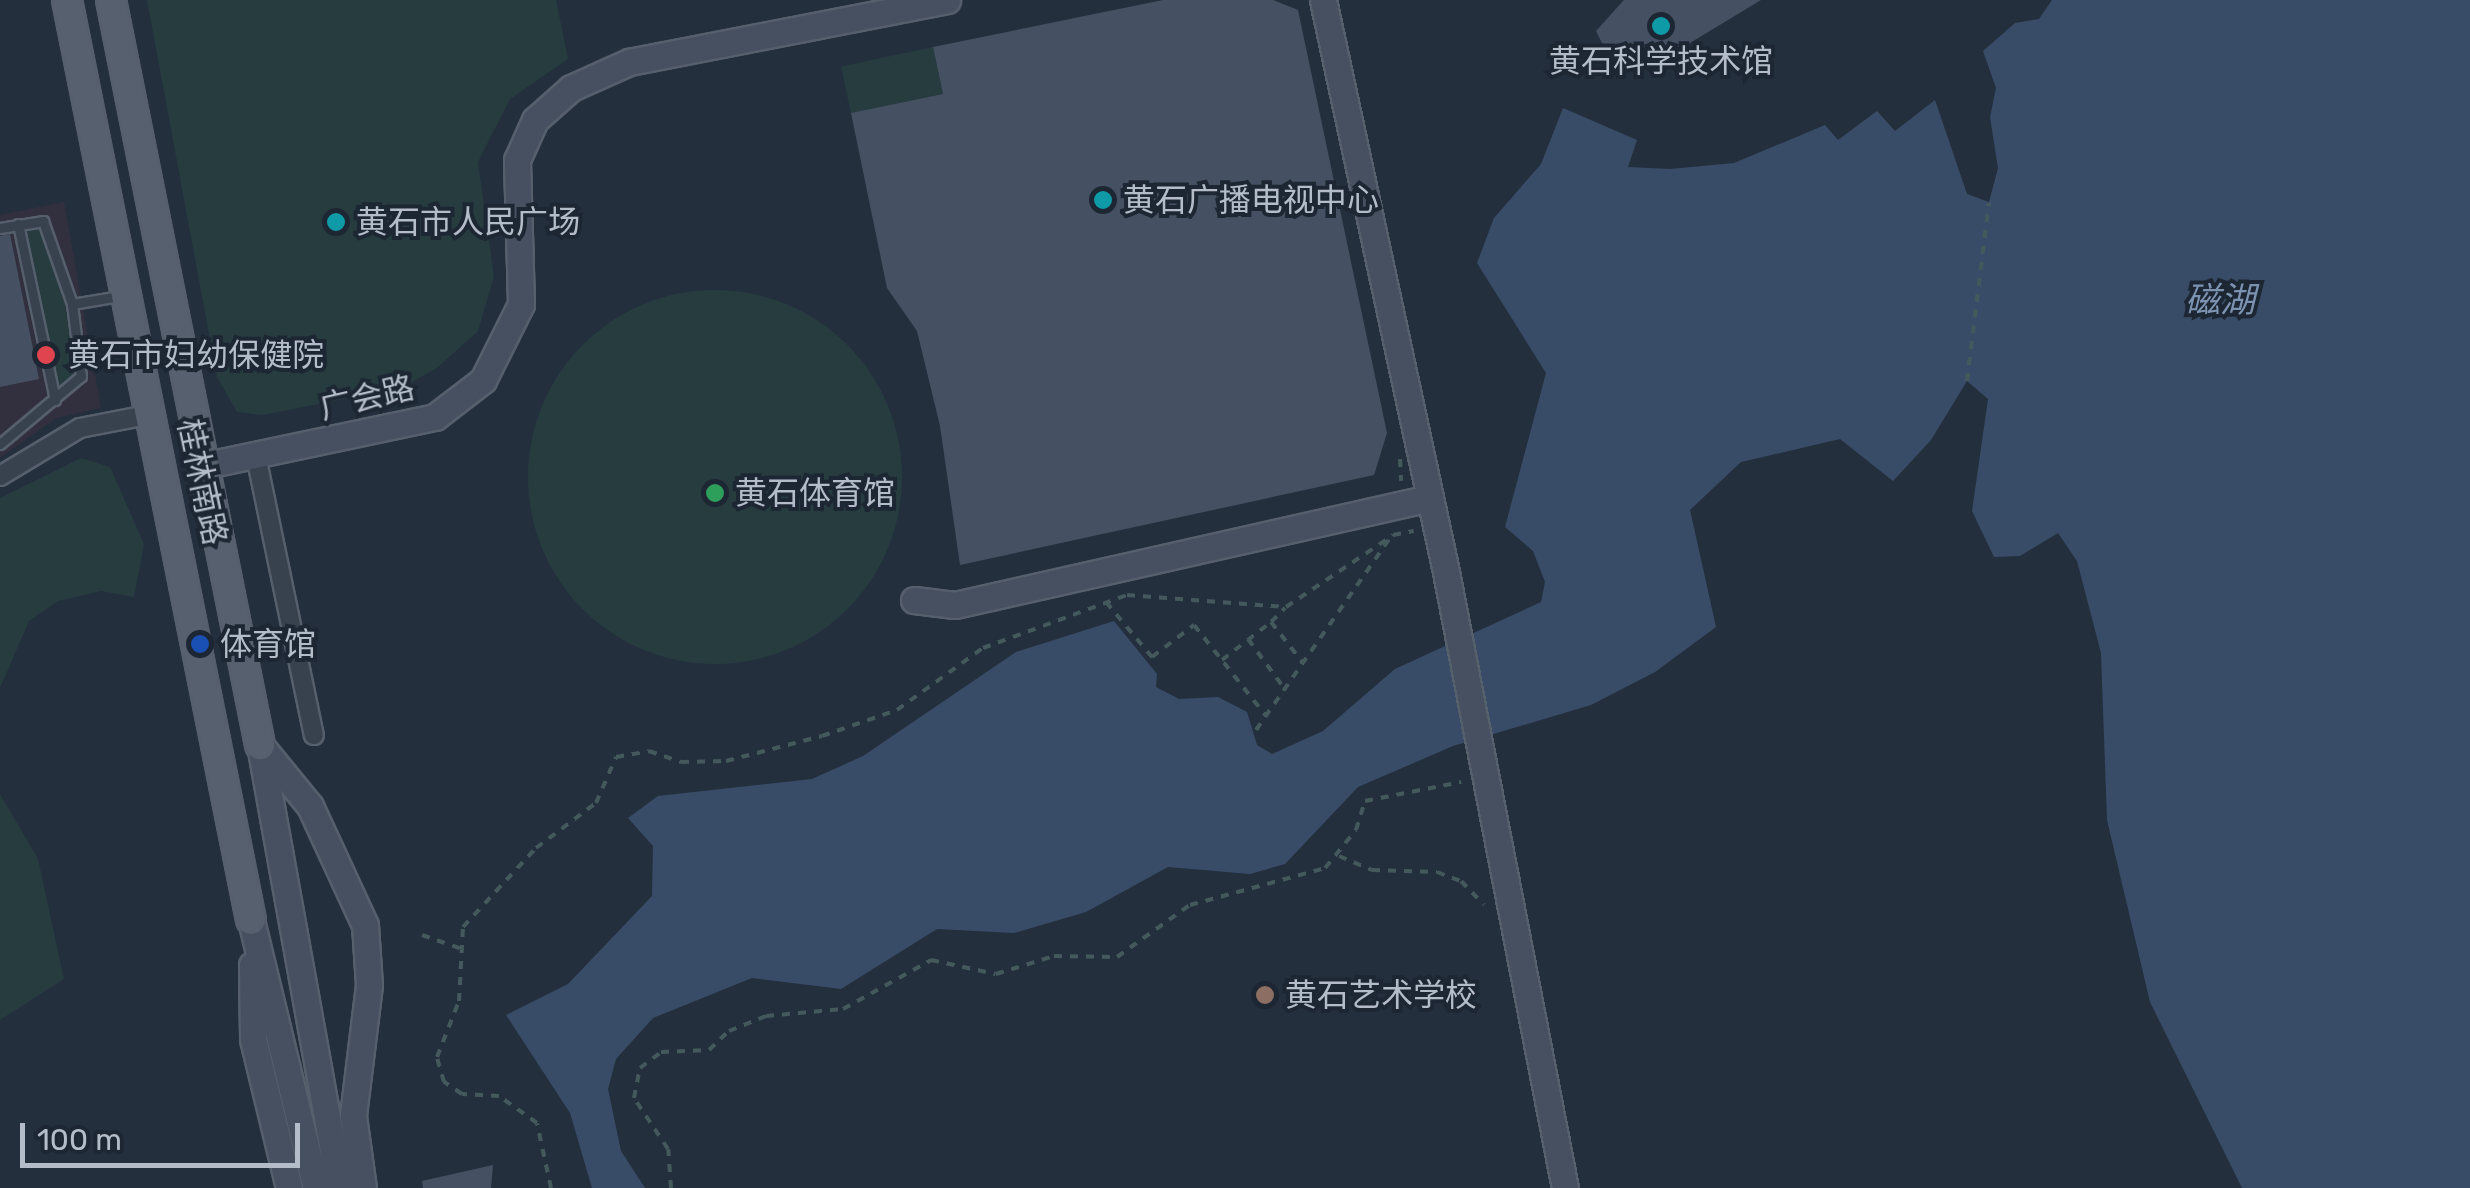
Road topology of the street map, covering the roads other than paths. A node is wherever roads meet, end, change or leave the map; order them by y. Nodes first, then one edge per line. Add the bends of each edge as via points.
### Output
1 (67, 0) edge
2 (111, 0) edge
3 (946, 0) edge
4 (1323, 0) edge
5 (18, 224) junction
6 (0, 228) edge
7 (128, 295) junction
8 (72, 304) junction
9 (55, 400) junction
10 (152, 414) junction
11 (0, 444) edge
12 (256, 456) junction
13 (206, 465) junction
14 (0, 476) edge
15 (1427, 499) junction
16 (914, 600) dead end
17 (314, 735) dead end
18 (260, 745) junction
19 (252, 920) junction
20 (305, 1081) junction
21 (289, 1188) edge
22 (316, 1188) edge
23 (340, 1188) edge
24 (363, 1188) edge
25 (1565, 1188) edge

1 - 7 main road, 桂林南路
2 - 13 main road, 桂林南路
3 - 12 street, 广会路 via 630,62 571,88 535,120 517,160 521,304 483,380 435,417
4 - 15 street
5 - 6 lane
5 - 8 lane via 43,221
5 - 9 lane
7 - 8 lane
7 - 10 main road, 桂林南路
8 - 9 lane via 81,376
9 - 11 lane
10 - 14 street via 80,428
10 - 19 main road, 桂林南路
12 - 13 street, 广会路
12 - 17 street
13 - 18 main road, 桂林南路
15 - 16 street via 956,605
15 - 25 street via 1446,572 1474,783
18 - 20 street
18 - 24 street via 310,806 365,924 368,985 354,1116
19 - 20 street
19 - 21 street via 253,1038
20 - 22 street
20 - 23 street

